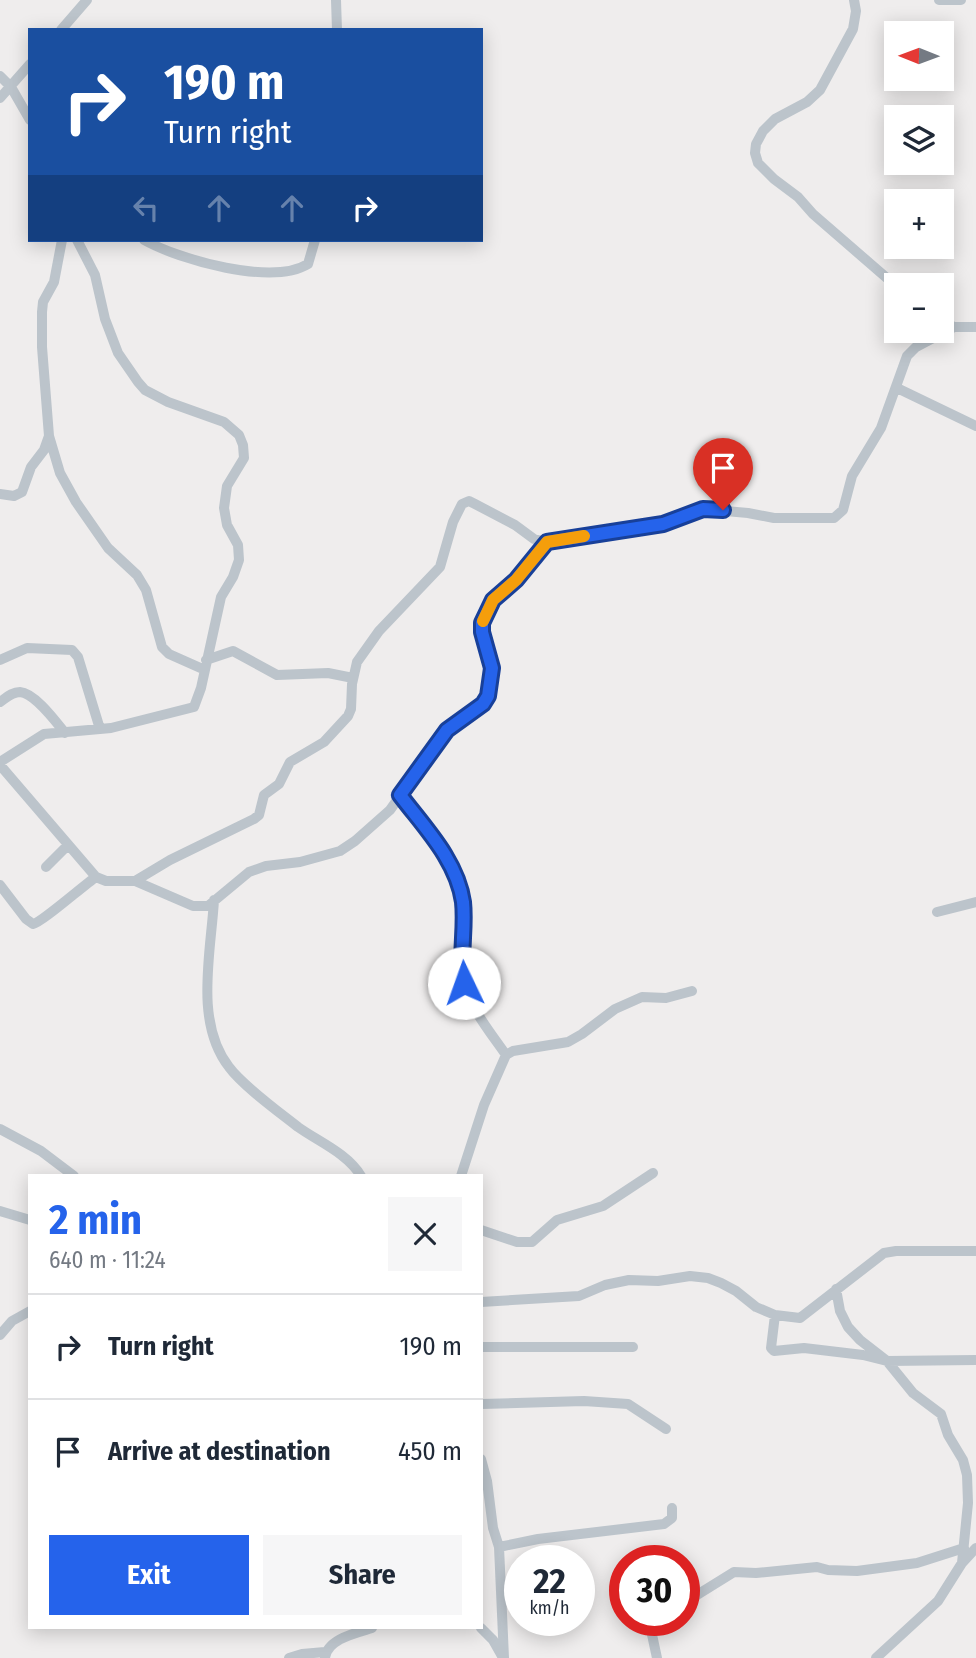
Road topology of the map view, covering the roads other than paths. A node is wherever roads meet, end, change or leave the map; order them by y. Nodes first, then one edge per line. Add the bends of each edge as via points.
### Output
1 (86, 0) edge
2 (336, 0) edge
3 (854, 0) edge
4 (939, 0) edge
5 (961, 0) edge
6 (63, 28) edge
7 (337, 28) edge
8 (28, 66) edge
9 (0, 76) edge
10 (11, 87) junction
11 (0, 98) edge
12 (28, 117) edge
13 (62, 242) edge
14 (78, 242) edge
15 (148, 242) edge
16 (314, 242) edge
17 (884, 276) edge
18 (954, 327) edge
19 (976, 327) edge
20 (925, 343) edge
21 (897, 388) junction
22 (976, 426) edge
23 (49, 436) junction
24 (0, 494) edge
25 (547, 542) junction
26 (0, 660) edge
27 (206, 665) junction
28 (353, 678) junction
29 (0, 702) edge
30 (100, 729) junction
31 (65, 733) junction
32 (0, 764) edge
33 (400, 795) junction
34 (68, 845) junction
35 (46, 867) dead end
36 (96, 877) junction
37 (135, 881) junction
38 (0, 886) edge
39 (214, 901) junction
40 (976, 902) edge
41 (937, 912) dead end
42 (692, 991) dead end
43 (506, 1055) junction
44 (0, 1129) edge
45 (653, 1173) dead end
46 (71, 1174) edge
47 (360, 1174) edge
48 (462, 1174) edge
49 (0, 1211) edge
50 (28, 1219) edge
51 (483, 1231) edge
52 (976, 1251) edge
53 (836, 1289) junction
54 (483, 1302) edge
55 (28, 1312) edge
56 (775, 1315) junction
57 (0, 1335) edge
58 (483, 1347) edge
59 (633, 1347) dead end
60 (976, 1360) edge
61 (887, 1361) junction
62 (483, 1404) edge
63 (666, 1429) dead end
64 (483, 1466) edge
65 (672, 1507) dead end
66 (499, 1547) junction
67 (964, 1548) junction
68 (976, 1548) edge
69 (962, 1563) junction
70 (700, 1593) edge
71 (369, 1629) edge
72 (482, 1629) edge
73 (652, 1636) edge
74 (891, 1643) junction
75 (325, 1655) edge
76 (289, 1658) edge
77 (504, 1658) edge
78 (657, 1658) edge
79 (876, 1658) edge
80 (895, 1658) edge

1 - 6 street
2 - 7 street
3 - 17 street via 853,29 820,90 762,131 755,153 774,179
4 - 5 street
8 - 10 street
9 - 10 street
10 - 11 street
10 - 12 street
13 - 23 street via 42,312
14 - 27 street via 95,275 118,353 138,382 168,402 225,422 243,445 242,464 225,496 225,516 238,545 239,560 220,597
15 - 16 street via 198,262 282,272 308,264
18 - 19 street
20 - 21 street via 907,356
21 - 22 street
21 - 25 street via 881,428 852,476 843,510 834,518 775,519 703,509 663,524
23 - 24 street via 22,492
23 - 27 street via 60,473 76,502 108,548 146,590 162,647 169,654
25 - 28 street via 469,501 461,504 440,567 379,631 357,662
25 - 33 street via 493,600 482,623 492,668 488,696 447,730
26 - 30 street via 27,648 72,650
27 - 28 street via 233,651 277,674 328,673
27 - 30 street via 197,703 191,709
28 - 37 street via 348,716 324,742 290,762 279,784 264,795 254,819
29 - 31 street via 23,692
30 - 31 street
31 - 32 street via 44,734
32 - 34 street
33 - 39 street via 381,818 340,851 249,872
33 - 43 street via 447,857 458,883 463,902 464,983
34 - 35 street
34 - 36 street
36 - 37 street
36 - 38 street via 36,924 26,919
37 - 39 street via 198,908
39 - 47 street via 208,994 218,1049 236,1075
40 - 41 street
42 - 43 street via 666,998 642,997 615,1009 568,1042
43 - 48 street
44 - 46 street
45 - 51 street via 603,1206 557,1220 532,1242
49 - 50 street
52 - 53 street via 884,1253
53 - 56 street via 804,1317
53 - 61 street via 848,1327
54 - 56 street via 579,1296 610,1284 682,1275 721,1283
55 - 57 street
56 - 61 street via 772,1351 813,1349
58 - 59 street
60 - 61 street
61 - 67 street via 913,1393 941,1415 963,1460 968,1503
62 - 63 street via 628,1404
64 - 66 street
65 - 66 street via 672,1518 664,1524
66 - 77 street
67 - 69 street
67 - 70 street via 917,1563 857,1571 817,1567 734,1572
68 - 69 street
69 - 74 street via 941,1598
71 - 75 street via 341,1639
72 - 77 street
73 - 78 street
74 - 79 street
74 - 80 street
75 - 76 street

